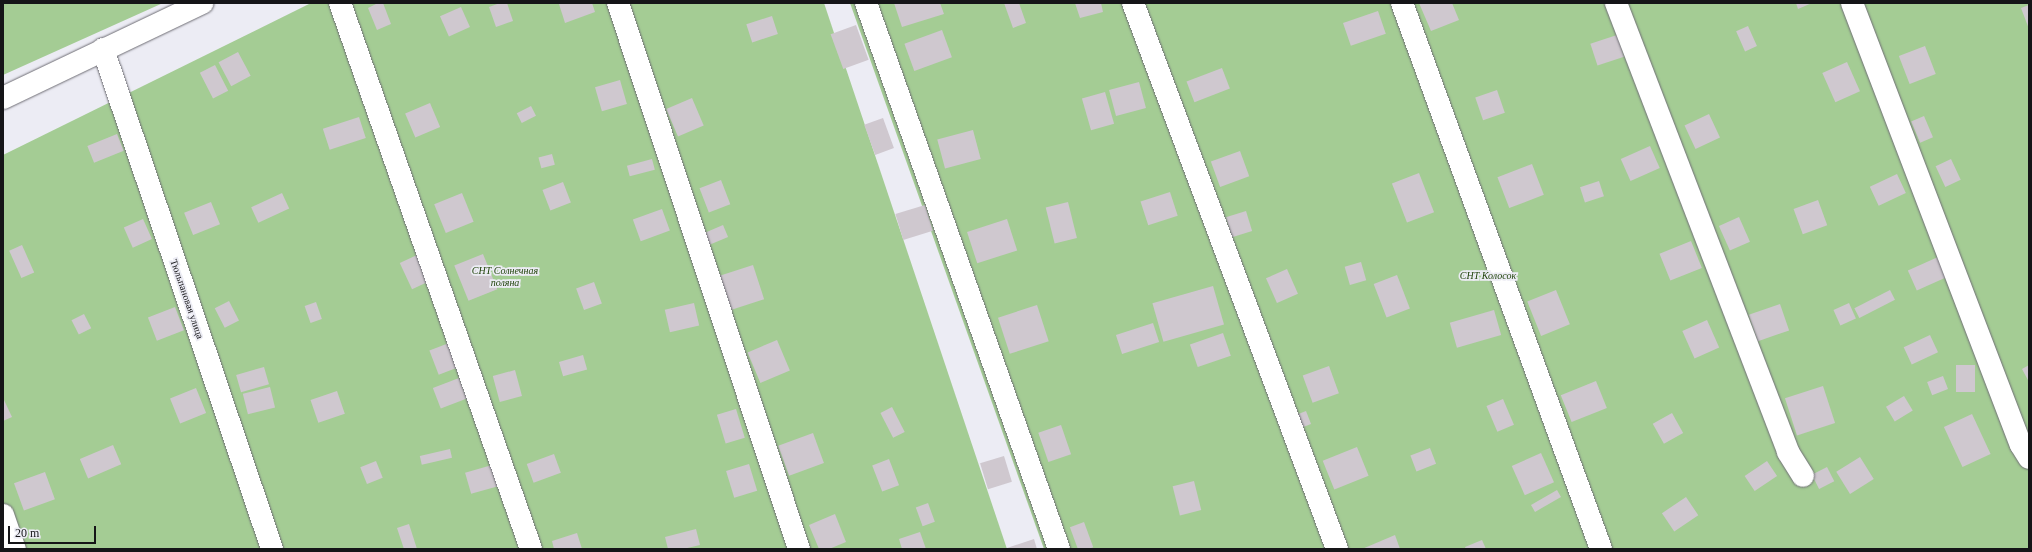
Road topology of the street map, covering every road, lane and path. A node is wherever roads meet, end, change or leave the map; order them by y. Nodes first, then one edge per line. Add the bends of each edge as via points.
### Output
1 (202, 3) edge
2 (340, 3) edge
3 (618, 3) edge
4 (866, 3) edge
5 (1134, 3) edge
6 (1402, 3) edge
7 (1616, 3) edge
8 (1852, 3) edge
9 (103, 49) junction
10 (3, 98) edge
11 (2029, 458) edge
12 (1803, 476) dead end
13 (3, 515) edge
14 (15, 549) edge
15 (272, 549) edge
16 (531, 549) edge
17 (799, 549) edge
18 (1060, 549) edge
19 (1337, 549) edge
20 (1601, 549) edge

1 - 9 street
2 - 16 street
3 - 17 street
4 - 18 street
5 - 19 street
6 - 20 street
7 - 12 street via 1788,452
8 - 11 street via 2018,438
9 - 10 street
9 - 15 street, Тюльпановая улица
13 - 14 street

